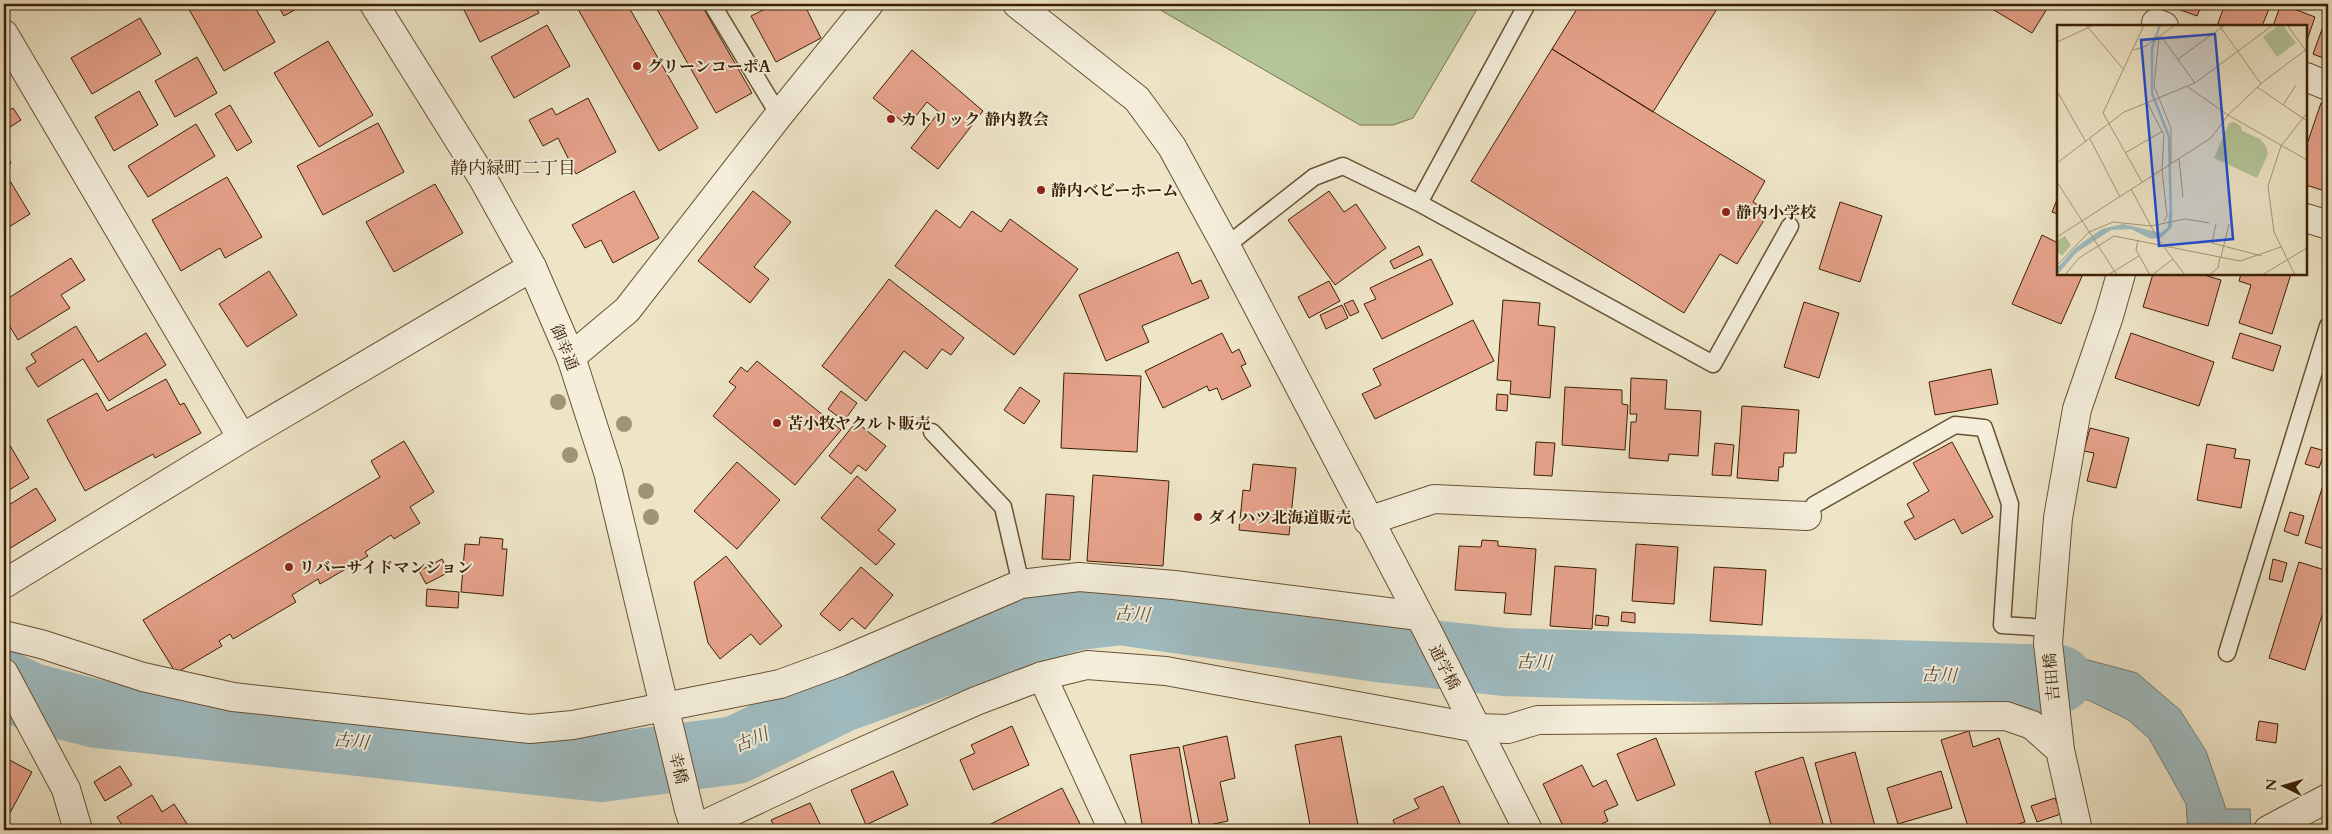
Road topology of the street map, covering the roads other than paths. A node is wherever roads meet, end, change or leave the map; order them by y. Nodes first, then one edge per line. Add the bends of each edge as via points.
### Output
1 (374, 4) edge
2 (712, 4) edge
3 (870, 4) edge
4 (1016, 4) edge
5 (1526, 4) edge
6 (4, 34) edge
7 (2307, 78) edge
8 (2328, 86) edge
9 (779, 115) junction
10 (1419, 202) junction
11 (2307, 218) edge
12 (2328, 225) edge
13 (1790, 226) dead end
14 (1226, 246) junction
15 (532, 266) junction
16 (2121, 275) edge
17 (2328, 326) edge
18 (571, 357) junction
19 (932, 432) dead end
20 (242, 438) junction
21 (1807, 516) joint
22 (1368, 521) junction
23 (4, 584) edge
24 (1020, 584) junction
25 (1423, 623) junction
26 (4, 635) edge
27 (2049, 636) junction
28 (2228, 653) dead end
29 (4, 674) edge
30 (1042, 676) junction
31 (667, 716) junction
32 (1477, 728) junction
33 (2060, 750) junction
34 (2326, 793) edge
35 (693, 823) edge
36 (78, 830) edge
37 (1113, 830) edge
38 (1528, 830) edge
39 (2078, 830) edge
40 (2268, 830) edge
41 (2313, 830) edge

1 - 15 street, 御幸通 via 482,177
2 - 9 lane
3 - 9 street
4 - 14 street, 通学橋 via 1137,99 1172,147
5 - 10 lane
6 - 20 street
7 - 8 street
9 - 18 street via 627,310
10 - 13 lane via 1713,364
10 - 14 lane via 1343,166 1314,178
11 - 12 street
14 - 22 street, 通学橋
15 - 18 street, 御幸通
15 - 20 street
16 - 27 street, 吉田橋 via 2077,409 2058,518
17 - 28 lane
18 - 31 street, 御幸通 via 608,472
19 - 24 lane via 1003,507
20 - 23 street
21 - 22 street via 1434,499
21 - 27 lane via 1814,505 1955,425 1984,428 2010,504 2002,625
22 - 25 street, 通学橋
24 - 25 street via 1079,577 1174,586
24 - 31 street via 840,662 780,684
25 - 32 street, 通学橋
26 - 31 street via 189,689 273,701 530,729
27 - 33 street, 吉田橋
29 - 36 street via 66,789
30 - 32 street via 1086,665 1166,671
30 - 35 street
30 - 37 street
31 - 35 street, 幸橋
32 - 33 street via 1508,729 1538,720 2006,716 2032,725
32 - 38 street, 通学橋
33 - 39 street, 吉田橋
34 - 40 street
34 - 41 street

